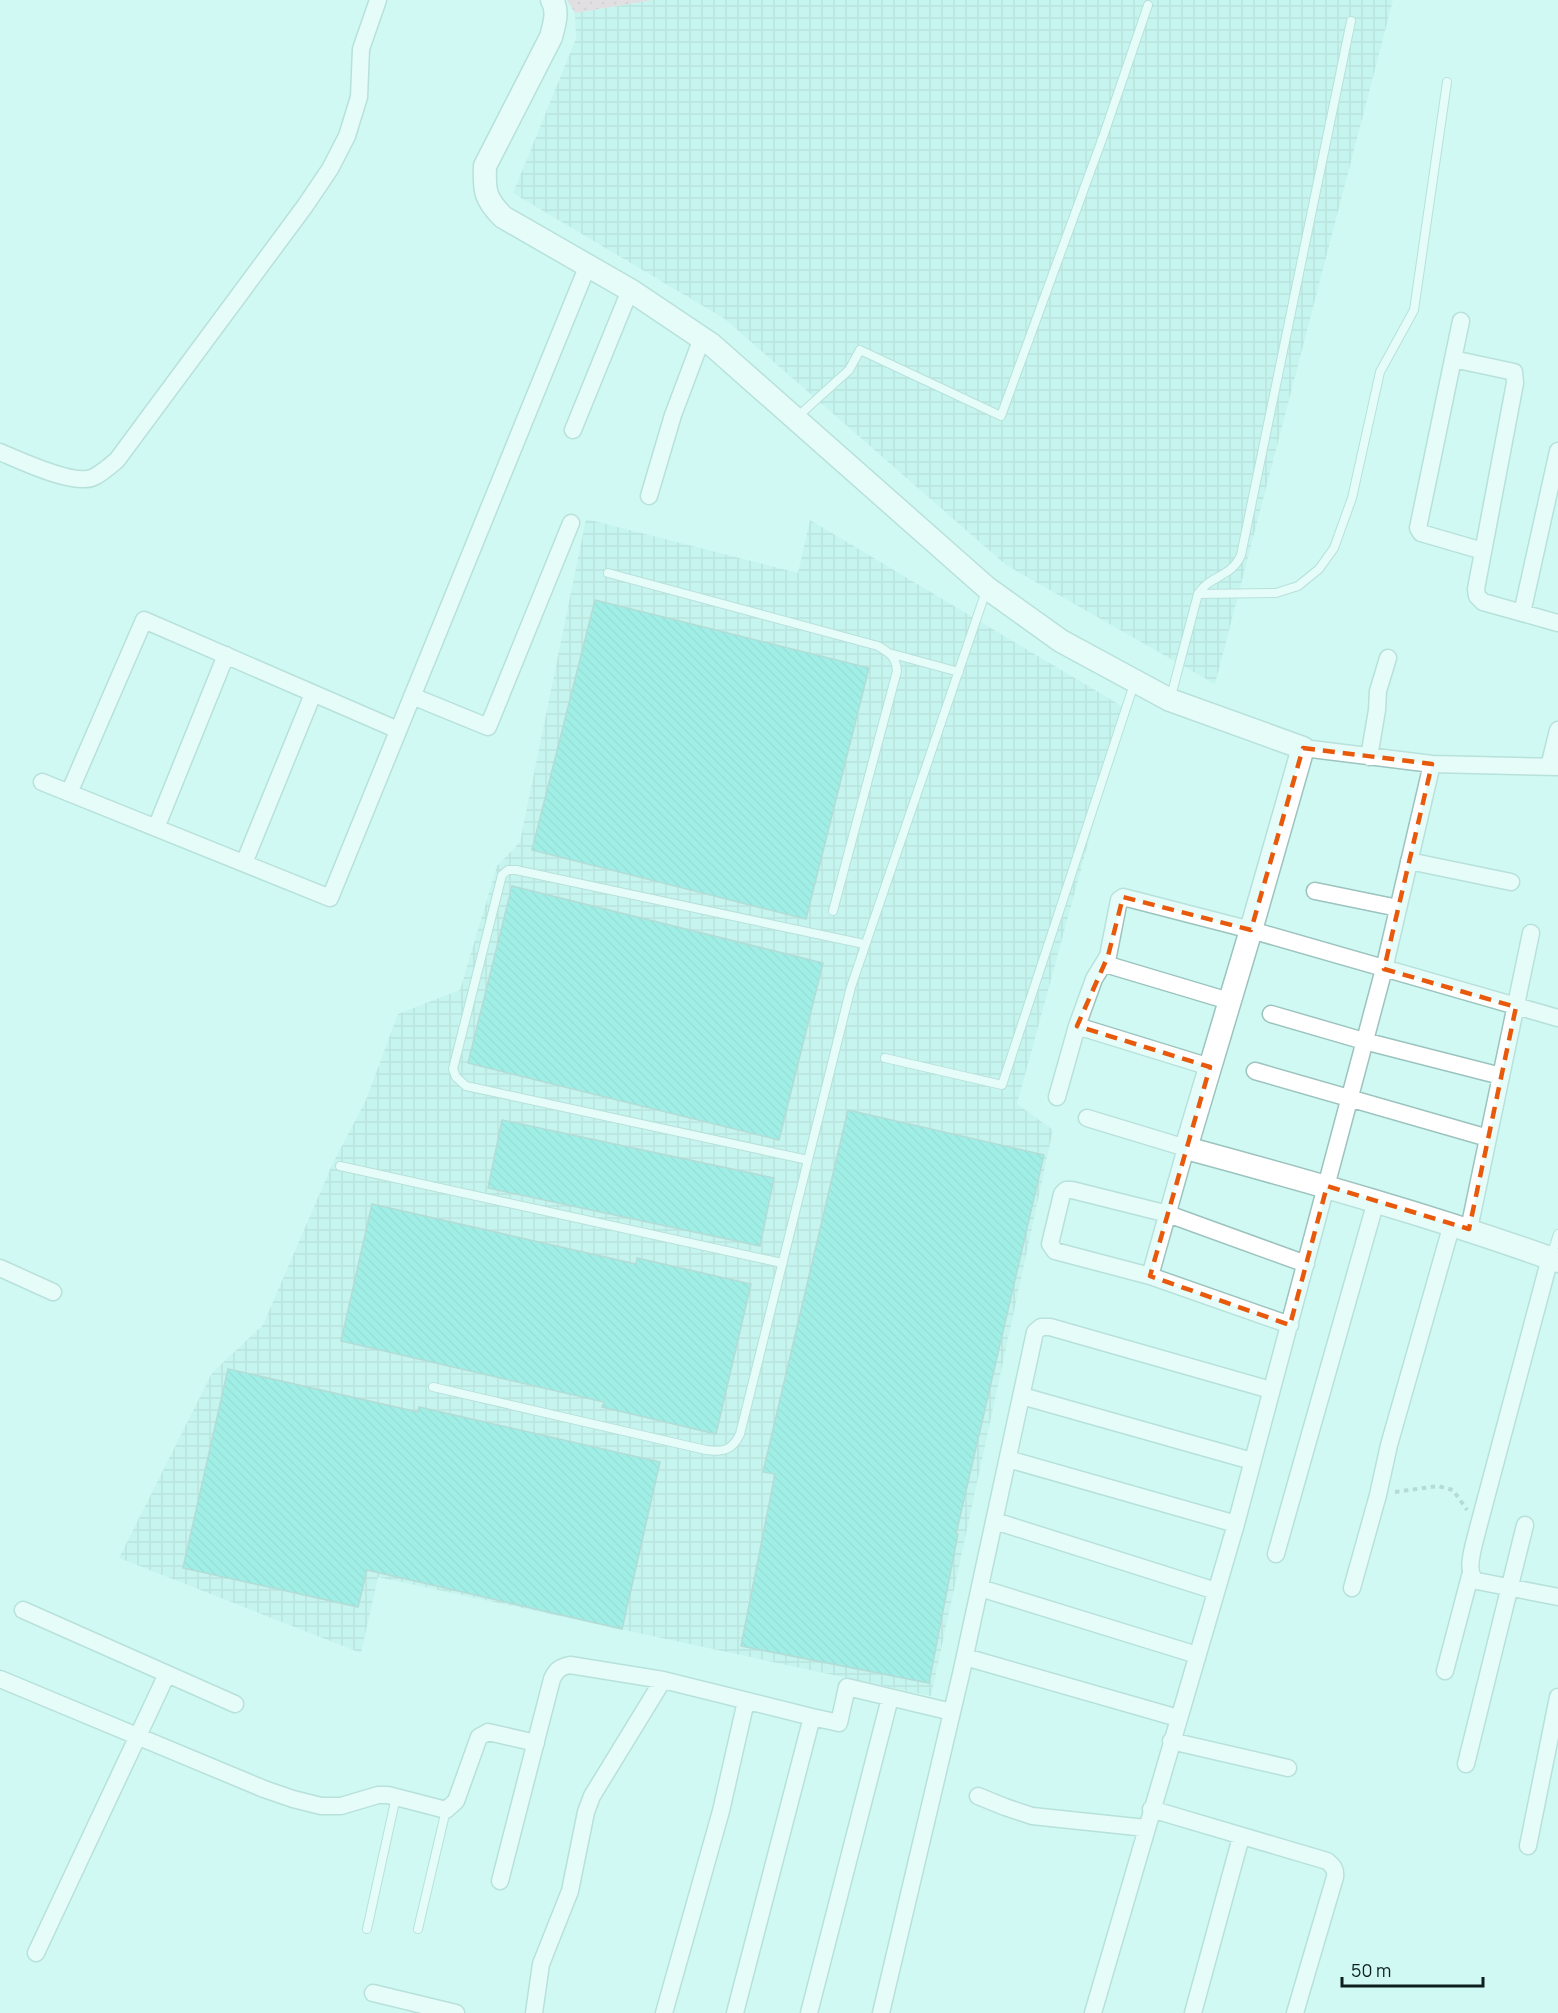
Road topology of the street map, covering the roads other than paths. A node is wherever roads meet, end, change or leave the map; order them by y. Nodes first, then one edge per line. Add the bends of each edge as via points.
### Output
1 (378, 0) edge
2 (552, 0) edge
3 (1148, 5) dead end
4 (1351, 21) dead end
5 (1447, 82) dead end
6 (588, 265) junction
7 (630, 290) junction
8 (1461, 321) dead end
9 (702, 338) junction
10 (1453, 359) junction
11 (795, 419) junction
12 (573, 430) dead end
13 (1558, 451) edge
14 (0, 452) edge
15 (649, 496) dead end
16 (571, 523) dead end
17 (1483, 551) junction
18 (608, 573) dead end
19 (987, 588) junction
20 (1198, 594) junction
21 (1522, 613) junction
22 (1558, 623) edge
23 (889, 652) junction
24 (226, 655) junction
25 (1388, 658) dead end
26 (958, 672) junction
27 (1135, 680) junction
28 (313, 694) junction
29 (412, 696) junction
30 (1170, 700) junction
31 (398, 730) junction
32 (1558, 730) edge
33 (1303, 748) junction
34 (1369, 758) junction
35 (1432, 764) junction
36 (1554, 767) edge
37 (42, 782) dead end
38 (69, 793) junction
39 (156, 828) junction
40 (1409, 861) junction
41 (244, 863) junction
42 (1511, 882) dead end
43 (1315, 891) dead end
44 (1398, 908) junction
45 (833, 911) dead end
46 (1251, 930) junction
47 (1532, 933) dead end
48 (864, 944) junction
49 (1105, 964) junction
50 (1384, 969) junction
51 (1229, 1001) junction
52 (1516, 1007) junction
53 (1271, 1014) dead end
54 (1558, 1018) edge
55 (1077, 1026) junction
56 (1364, 1041) junction
57 (885, 1058) dead end
58 (1210, 1067) junction
59 (1255, 1071) dead end
60 (1501, 1076) junction
61 (1057, 1097) dead end
62 (1349, 1099) junction
63 (1087, 1118) dead end
64 (1488, 1138) junction
65 (1186, 1148) junction
66 (808, 1160) junction
67 (340, 1166) dead end
68 (1327, 1186) junction
69 (1376, 1202) junction
70 (1168, 1214) junction
71 (1460, 1227) junction
72 (1558, 1234) edge
73 (1554, 1259) edge
74 (782, 1263) junction
75 (1306, 1264) junction
76 (0, 1268) edge
77 (1150, 1276) junction
78 (53, 1292) dead end
79 (1290, 1325) junction
80 (433, 1387) dead end
81 (1271, 1390) junction
82 (1022, 1396) junction
83 (1008, 1459) junction
84 (1252, 1461) junction
85 (995, 1521) junction
86 (1236, 1524) junction
87 (1525, 1525) dead end
88 (1276, 1554) dead end
89 (1470, 1576) junction
90 (1510, 1587) junction
91 (980, 1588) junction
92 (1352, 1588) dead end
93 (1216, 1591) junction
94 (1558, 1597) edge
95 (23, 1610) dead end
96 (1197, 1655) junction
97 (965, 1657) junction
98 (1445, 1671) dead end
99 (167, 1674) junction
100 (0, 1679) edge
101 (663, 1680) junction
102 (1558, 1697) edge
103 (890, 1698) junction
104 (746, 1701) junction
105 (235, 1704) dead end
106 (952, 1712) junction
107 (812, 1717) junction
108 (1178, 1718) junction
109 (138, 1736) junction
110 (1171, 1741) junction
111 (536, 1743) junction
112 (1466, 1764) dead end
113 (1288, 1768) dead end
114 (396, 1796) junction
115 (978, 1796) dead end
116 (1151, 1809) junction
117 (446, 1810) junction
118 (1146, 1828) junction
119 (1241, 1837) junction
120 (1528, 1846) dead end
121 (500, 1881) dead end
122 (367, 1929) dead end
123 (418, 1929) dead end
124 (36, 1953) dead end
125 (373, 1993) dead end
126 (400, 2007) edge
127 (456, 2013) edge
128 (534, 2013) edge
129 (664, 2013) edge
130 (735, 2013) edge
131 (810, 2013) edge
132 (881, 2013) edge
133 (1093, 2013) edge
134 (1193, 2013) edge
135 (1295, 2013) edge

1 - 14 street via 361,50 359,97 347,136 330,169 117,460 92,479 70,478
2 - 6 street via 555,21 551,37 485,166 484,186 490,203 503,216
3 - 11 lane via 1002,416 860,350 849,370
4 - 20 lane via 1241,555 1231,570 1208,583
5 - 20 lane via 1414,310 1380,372 1352,498 1334,548 1319,569 1298,586 1276,593
6 - 7 street
6 - 29 street
7 - 9 street
7 - 12 street
8 - 10 street
9 - 11 street
9 - 15 street
10 - 17 street via 1418,528 1421,533
10 - 17 street via 1514,372 1515,384
11 - 19 street
13 - 21 street
16 - 29 street via 488,727
17 - 21 street via 1477,596 1483,602
18 - 23 lane
19 - 26 lane
19 - 27 street via 1061,641
20 - 30 lane
21 - 22 street
23 - 26 lane
23 - 45 lane via 896,660 897,671
24 - 28 street
24 - 38 street via 144,620
24 - 39 street
25 - 34 street via 1378,691
26 - 48 lane
27 - 30 street
27 - 57 lane via 1002,1085
28 - 31 street
28 - 41 street
29 - 31 street
30 - 33 street
31 - 41 street via 330,898
32 - 36 street
33 - 34 street
33 - 46 street
34 - 35 street
35 - 36 street
35 - 40 street
37 - 38 street
38 - 39 street
39 - 41 street
40 - 42 street
40 - 44 street
43 - 44 street
44 - 50 street
46 - 49 street via 1123,897 1119,900
46 - 50 street
46 - 51 street
47 - 52 street
48 - 66 lane
48 - 66 lane via 516,870 502,875 499,886 453,1069 466,1086
49 - 51 street
49 - 55 street via 1094,979
50 - 52 street
50 - 56 street
51 - 58 street
52 - 54 street
52 - 60 street
53 - 56 street
55 - 58 street
55 - 61 street
56 - 60 street
56 - 62 street
58 - 65 street
59 - 62 street
60 - 64 street
62 - 64 street
62 - 68 street
63 - 65 street
64 - 71 street
65 - 68 street
65 - 70 street
66 - 74 lane
67 - 74 lane
68 - 69 street
68 - 75 street
69 - 71 street
69 - 88 street
70 - 75 street
70 - 77 street
70 - 77 street via 1072,1190 1062,1194 1052,1249
71 - 73 street
71 - 92 street via 1389,1445
72 - 73 lane
73 - 89 street via 1478,1528
74 - 80 lane via 740,1434 727,1449 706,1450
75 - 79 street
76 - 78 street
77 - 79 street
79 - 81 street
81 - 82 street via 1041,1327 1035,1332
81 - 84 street
82 - 83 street
82 - 84 street
83 - 85 street
83 - 86 street
84 - 86 street
85 - 91 street
85 - 93 street
86 - 93 street
87 - 90 street
89 - 90 street
89 - 98 street
90 - 94 street
90 - 112 street
91 - 96 street
91 - 97 street
93 - 96 street
95 - 99 street
96 - 108 street
97 - 106 street
97 - 108 street
99 - 105 street
99 - 109 street
100 - 109 street
101 - 104 street
101 - 111 street via 570,1665 561,1667 552,1679
101 - 128 street via 591,1796 570,1891 541,1964
102 - 120 street
103 - 106 street
103 - 107 street via 847,1687 839,1723
103 - 131 street
104 - 107 street
104 - 129 street via 721,1810
106 - 132 street
107 - 130 street
108 - 110 street
109 - 114 street via 264,1789 321,1806 341,1806 378,1795
109 - 124 street
110 - 113 street
110 - 116 street
111 - 117 street via 483,1734 456,1801
111 - 121 street
114 - 117 street
114 - 122 lane
115 - 118 street via 1032,1816
116 - 118 street
116 - 119 street
117 - 123 lane
118 - 133 street
119 - 134 street
119 - 135 street via 1327,1862 1336,1871
125 - 126 street
126 - 127 street

